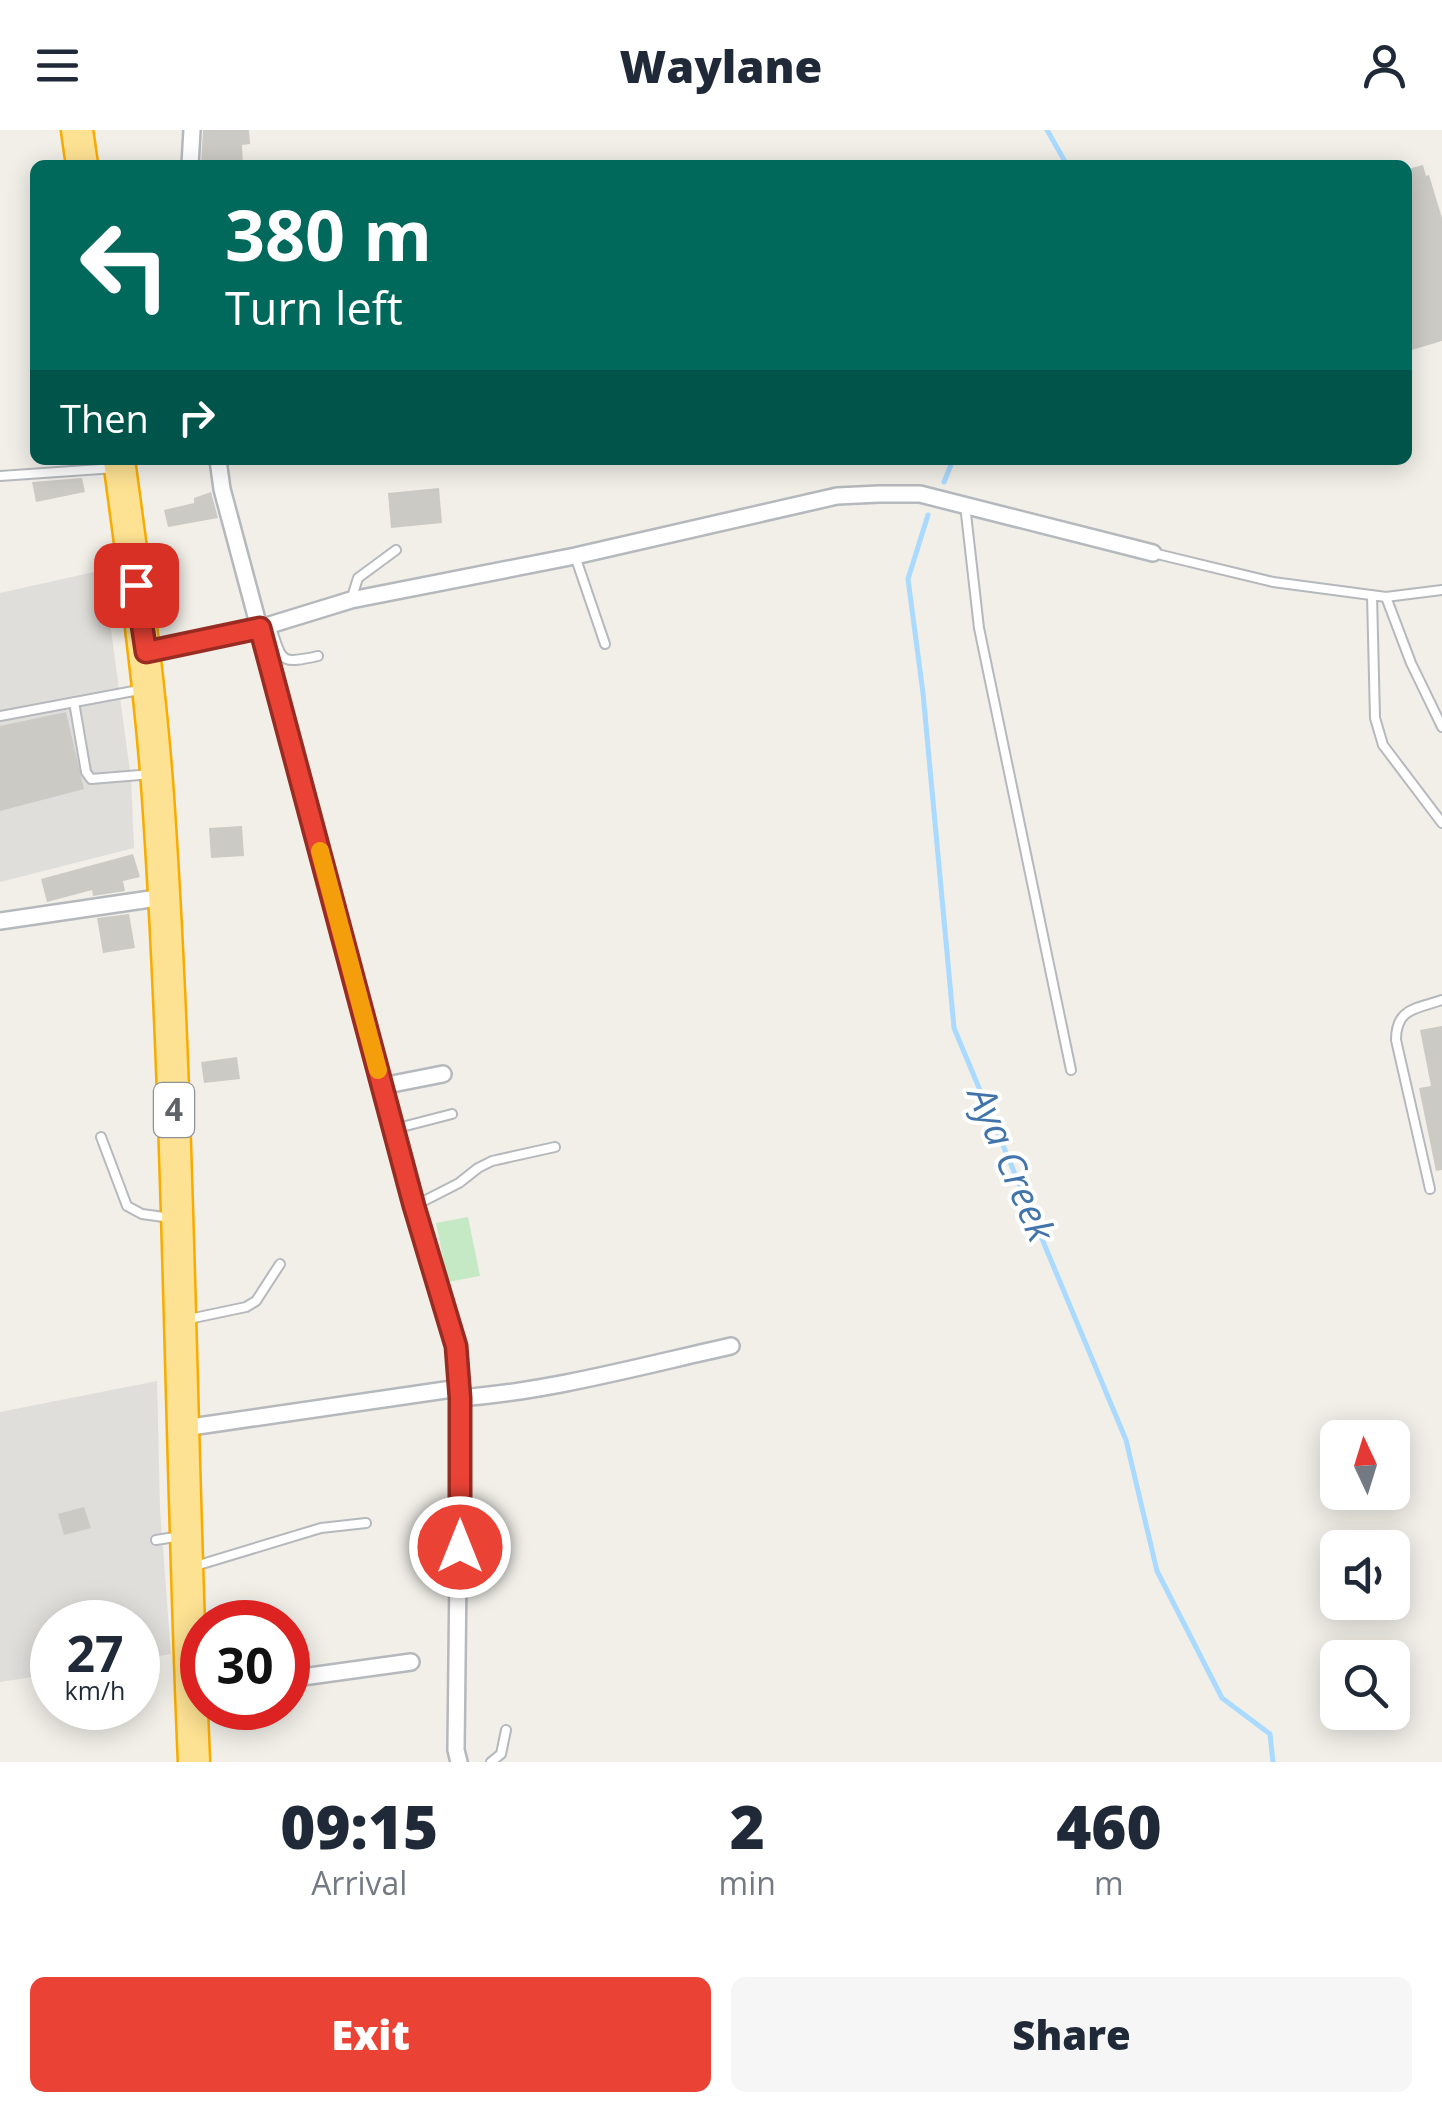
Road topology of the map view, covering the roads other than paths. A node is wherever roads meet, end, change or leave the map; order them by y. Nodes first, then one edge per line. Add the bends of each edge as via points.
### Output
1 (77, 130) edge
2 (192, 130) edge
3 (81, 160) edge
4 (190, 160) edge
5 (110, 465) edge
6 (120, 465) edge
7 (219, 465) edge
8 (0, 476) edge
9 (965, 505) junction
10 (396, 550) dead end
11 (1154, 553) joint
12 (575, 556) junction
13 (1442, 590) edge
14 (1372, 595) junction
15 (1386, 597) junction
16 (351, 600) junction
17 (265, 626) junction
18 (606, 644) dead end
19 (146, 652) junction
20 (318, 656) dead end
21 (149, 689) junction
22 (74, 702) junction
23 (0, 716) edge
24 (1442, 727) edge
25 (156, 773) junction
26 (1442, 822) edge
27 (164, 897) junction
28 (0, 921) edge
29 (1442, 1000) edge
30 (1071, 1070) dead end
31 (444, 1074) dead end
32 (382, 1086) junction
33 (452, 1114) dead end
34 (394, 1129) junction
35 (101, 1137) dead end
36 (555, 1147) dead end
37 (1430, 1189) dead end
38 (414, 1206) junction
39 (178, 1218) junction
40 (280, 1264) dead end
41 (180, 1321) junction
42 (730, 1346) dead end
43 (460, 1393) junction
44 (184, 1428) junction
45 (366, 1523) dead end
46 (187, 1536) junction
47 (156, 1540) dead end
48 (188, 1568) junction
49 (190, 1600) edge
50 (411, 1662) dead end
51 (310, 1675) edge
52 (195, 1730) edge
53 (506, 1730) dead end
54 (194, 1762) edge
55 (458, 1762) edge
56 (491, 1762) edge

1 - 3 highway
2 - 4 street
5 - 8 lane
6 - 19 highway, 4
7 - 17 street
9 - 11 street
9 - 12 street via 920,494 837,496
9 - 30 lane via 982,647
10 - 16 lane via 358,578
11 - 14 lane via 1272,582
12 - 16 street
12 - 18 lane
13 - 15 lane
14 - 15 lane
14 - 26 lane via 1376,718 1383,745
15 - 24 lane
16 - 17 street
17 - 19 street
17 - 20 lane via 287,661
17 - 32 street
19 - 21 highway, 4
21 - 22 lane
21 - 25 highway, 4
22 - 23 lane
22 - 25 lane via 91,779
25 - 27 highway, 4
27 - 28 street
27 - 39 highway, 4
29 - 37 lane via 1406,1013 1396,1024
31 - 32 street
32 - 34 street
33 - 34 lane
34 - 38 street
35 - 39 lane via 127,1206
36 - 38 lane via 492,1161
38 - 43 street via 456,1346
39 - 41 highway, 4
40 - 41 lane via 246,1307
41 - 44 highway, 4
42 - 43 street via 495,1396
43 - 44 street
43 - 55 street
44 - 46 highway, 4
45 - 48 lane via 322,1528
46 - 47 lane
46 - 48 highway, 4
48 - 49 highway, 4
50 - 51 street
52 - 54 highway, 4
53 - 56 lane via 501,1754

